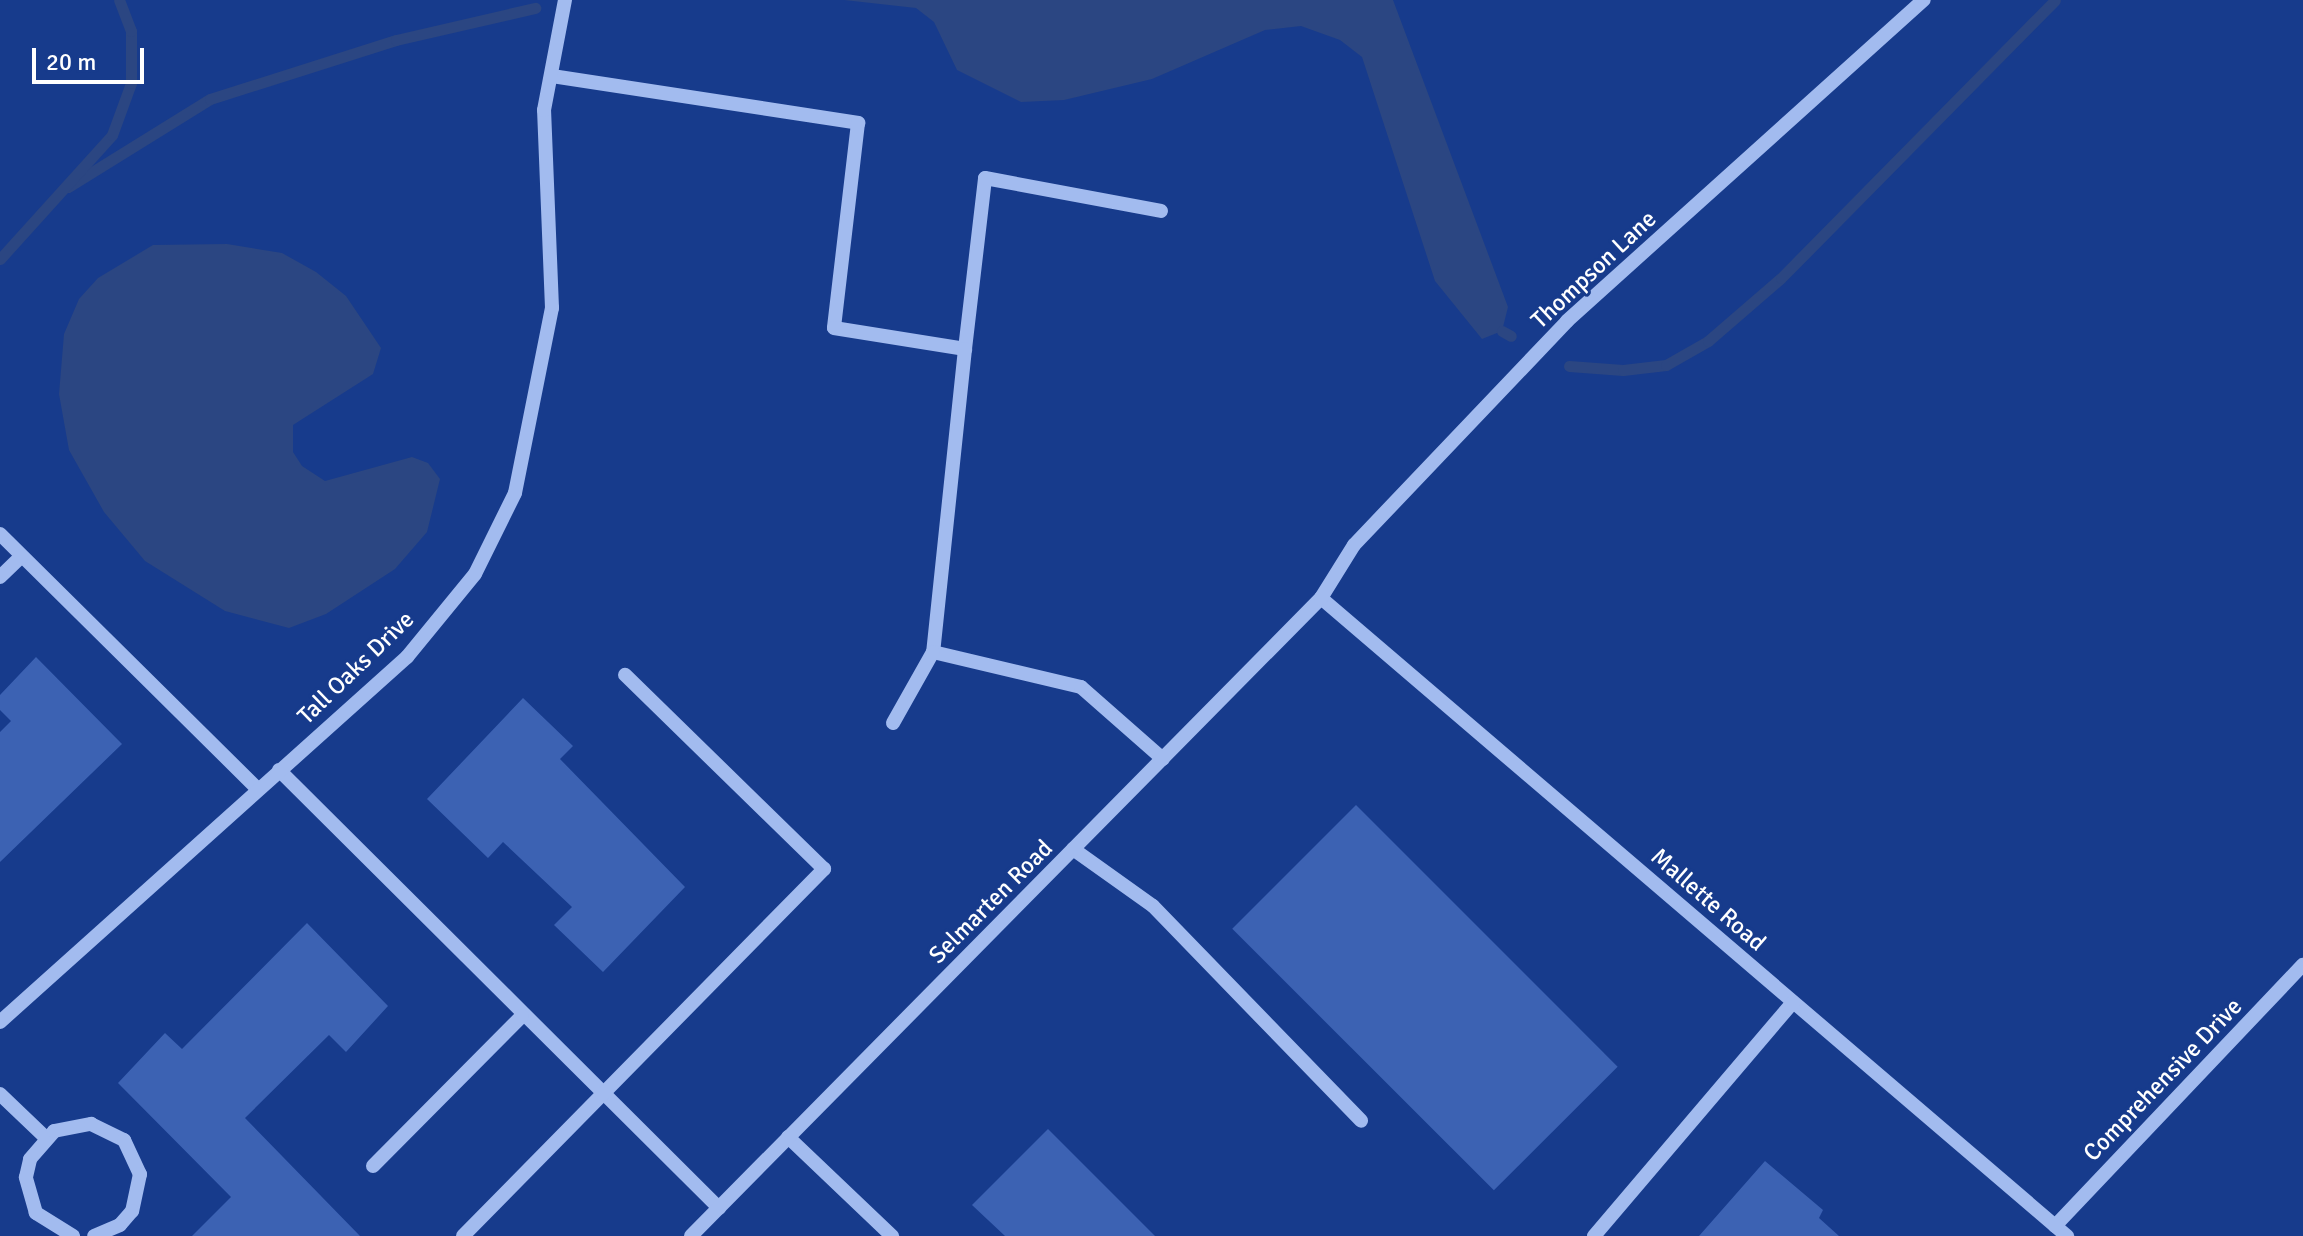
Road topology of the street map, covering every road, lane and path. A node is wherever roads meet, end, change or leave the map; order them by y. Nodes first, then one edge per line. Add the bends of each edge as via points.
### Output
1 (565, 0) edge
2 (1924, 0) edge
3 (552, 76) junction
4 (1161, 211) dead end
5 (965, 349) junction
6 (0, 534) edge
7 (22, 556) junction
8 (0, 577) edge
9 (1321, 598) junction
10 (933, 652) junction
11 (625, 675) dead end
12 (893, 723) dead end
13 (1163, 759) junction
14 (279, 770) junction
15 (257, 788) junction
16 (1073, 849) junction
17 (2303, 965) edge
18 (1793, 1002) junction
19 (522, 1016) junction
20 (0, 1022) edge
21 (0, 1094) edge
22 (602, 1095) junction
23 (1361, 1121) dead end
24 (788, 1137) junction
25 (46, 1138) junction
26 (373, 1166) dead end
27 (719, 1208) junction
28 (2061, 1231) edge
29 (73, 1236) edge
30 (94, 1236) edge
31 (463, 1236) edge
32 (691, 1236) edge
33 (892, 1236) edge
34 (1594, 1236) edge

1 - 3 street, Tall Oaks Drive
2 - 9 street, Thompson Lane via 1567,321 1354,545
3 - 5 street via 858,123 834,328
3 - 14 street, Tall Oaks Drive via 544,110 552,308 515,493 475,574 407,657
4 - 5 street via 985,178
5 - 10 street
6 - 7 street
7 - 8 street
7 - 15 street
9 - 13 street, Selmarten Road
9 - 18 street, Mallette Road
10 - 12 street
10 - 13 street via 1081,687
11 - 22 street via 824,869
13 - 16 street, Selmarten Road
14 - 15 street, Tall Oaks Drive
14 - 19 street
15 - 20 street, Tall Oaks Drive
16 - 23 street via 1153,906
16 - 24 street, Selmarten Road
17 - 28 street, Comprehensive Drive
18 - 28 street, Mallette Road
18 - 34 street
19 - 22 street
19 - 26 street
21 - 25 street
22 - 27 street
22 - 31 street
24 - 27 street, Selmarten Road
24 - 33 street
25 - 29 street via 30,1159 28,1196 49,1226
25 - 30 street via 72,1124 91,1124 124,1140 135,1156 139,1193 132,1211 120,1225
27 - 32 street, Selmarten Road

